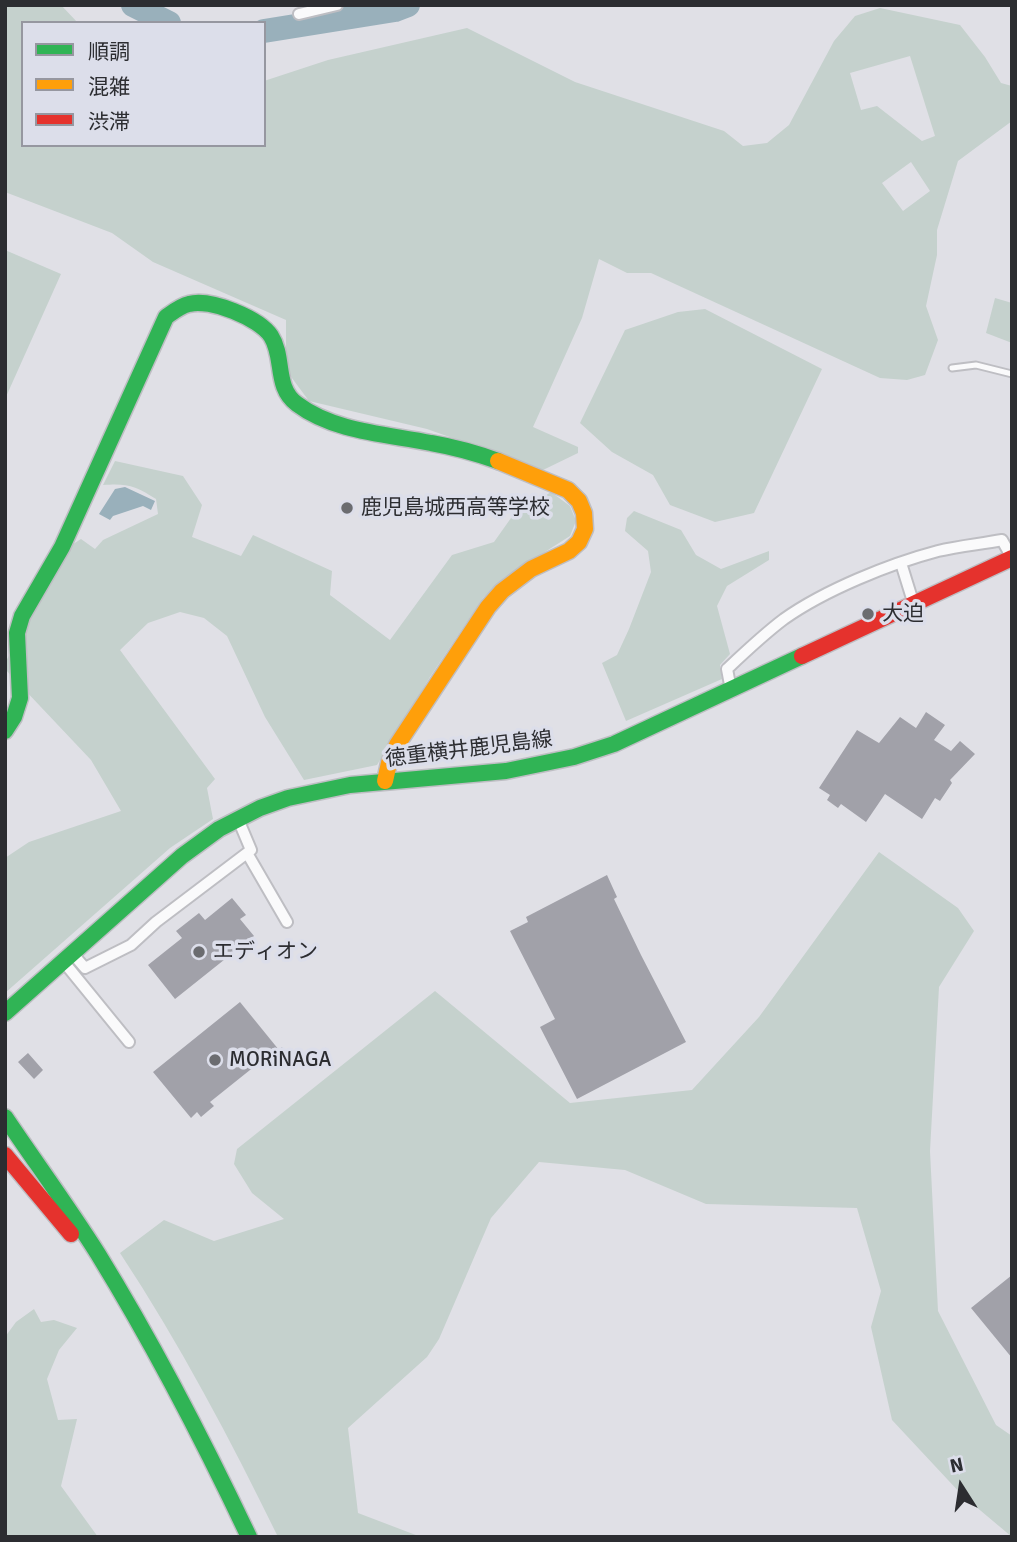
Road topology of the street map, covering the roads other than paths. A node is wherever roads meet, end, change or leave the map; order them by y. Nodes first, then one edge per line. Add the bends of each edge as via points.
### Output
1 (337, 5) edge
2 (299, 14) dead end
3 (952, 368) dead end
4 (1012, 374) edge
5 (1012, 558) edge
6 (901, 563) junction
7 (914, 605) junction
8 (732, 690) junction
9 (5, 731) edge
10 (385, 781) junction
11 (238, 819) junction
12 (247, 853) junction
13 (287, 922) dead end
14 (67, 957) junction
15 (5, 1013) edge
16 (129, 1042) dead end
17 (5, 1117) edge
18 (5, 1155) edge
19 (108, 1273) junction
20 (249, 1537) edge

1 - 2 street
3 - 4 lane via 976,365
5 - 6 street via 1002,540
5 - 7 main road, 徳重横井鹿児島線
6 - 7 street
6 - 8 street via 812,602 784,620 727,669
7 - 8 main road, 徳重横井鹿児島線
8 - 10 main road, 徳重横井鹿児島線 via 570,759 509,771
9 - 10 main road via 20,698 17,634 22,616 62,547 166,317 189,302 204,301 270,332 276,341 281,384 304,409 344,428 476,454 568,490 584,513 585,529 579,542 516,579 488,607 397,745
10 - 11 main road, 徳重横井鹿児島線 via 283,800
11 - 12 street via 251,850
11 - 14 main road, 徳重横井鹿児島線 via 160,873
12 - 13 street
12 - 14 street via 131,945 85,968
14 - 15 main road, 徳重横井鹿児島線
14 - 16 street
17 - 19 main road
18 - 19 main road
19 - 20 main road via 201,1436

